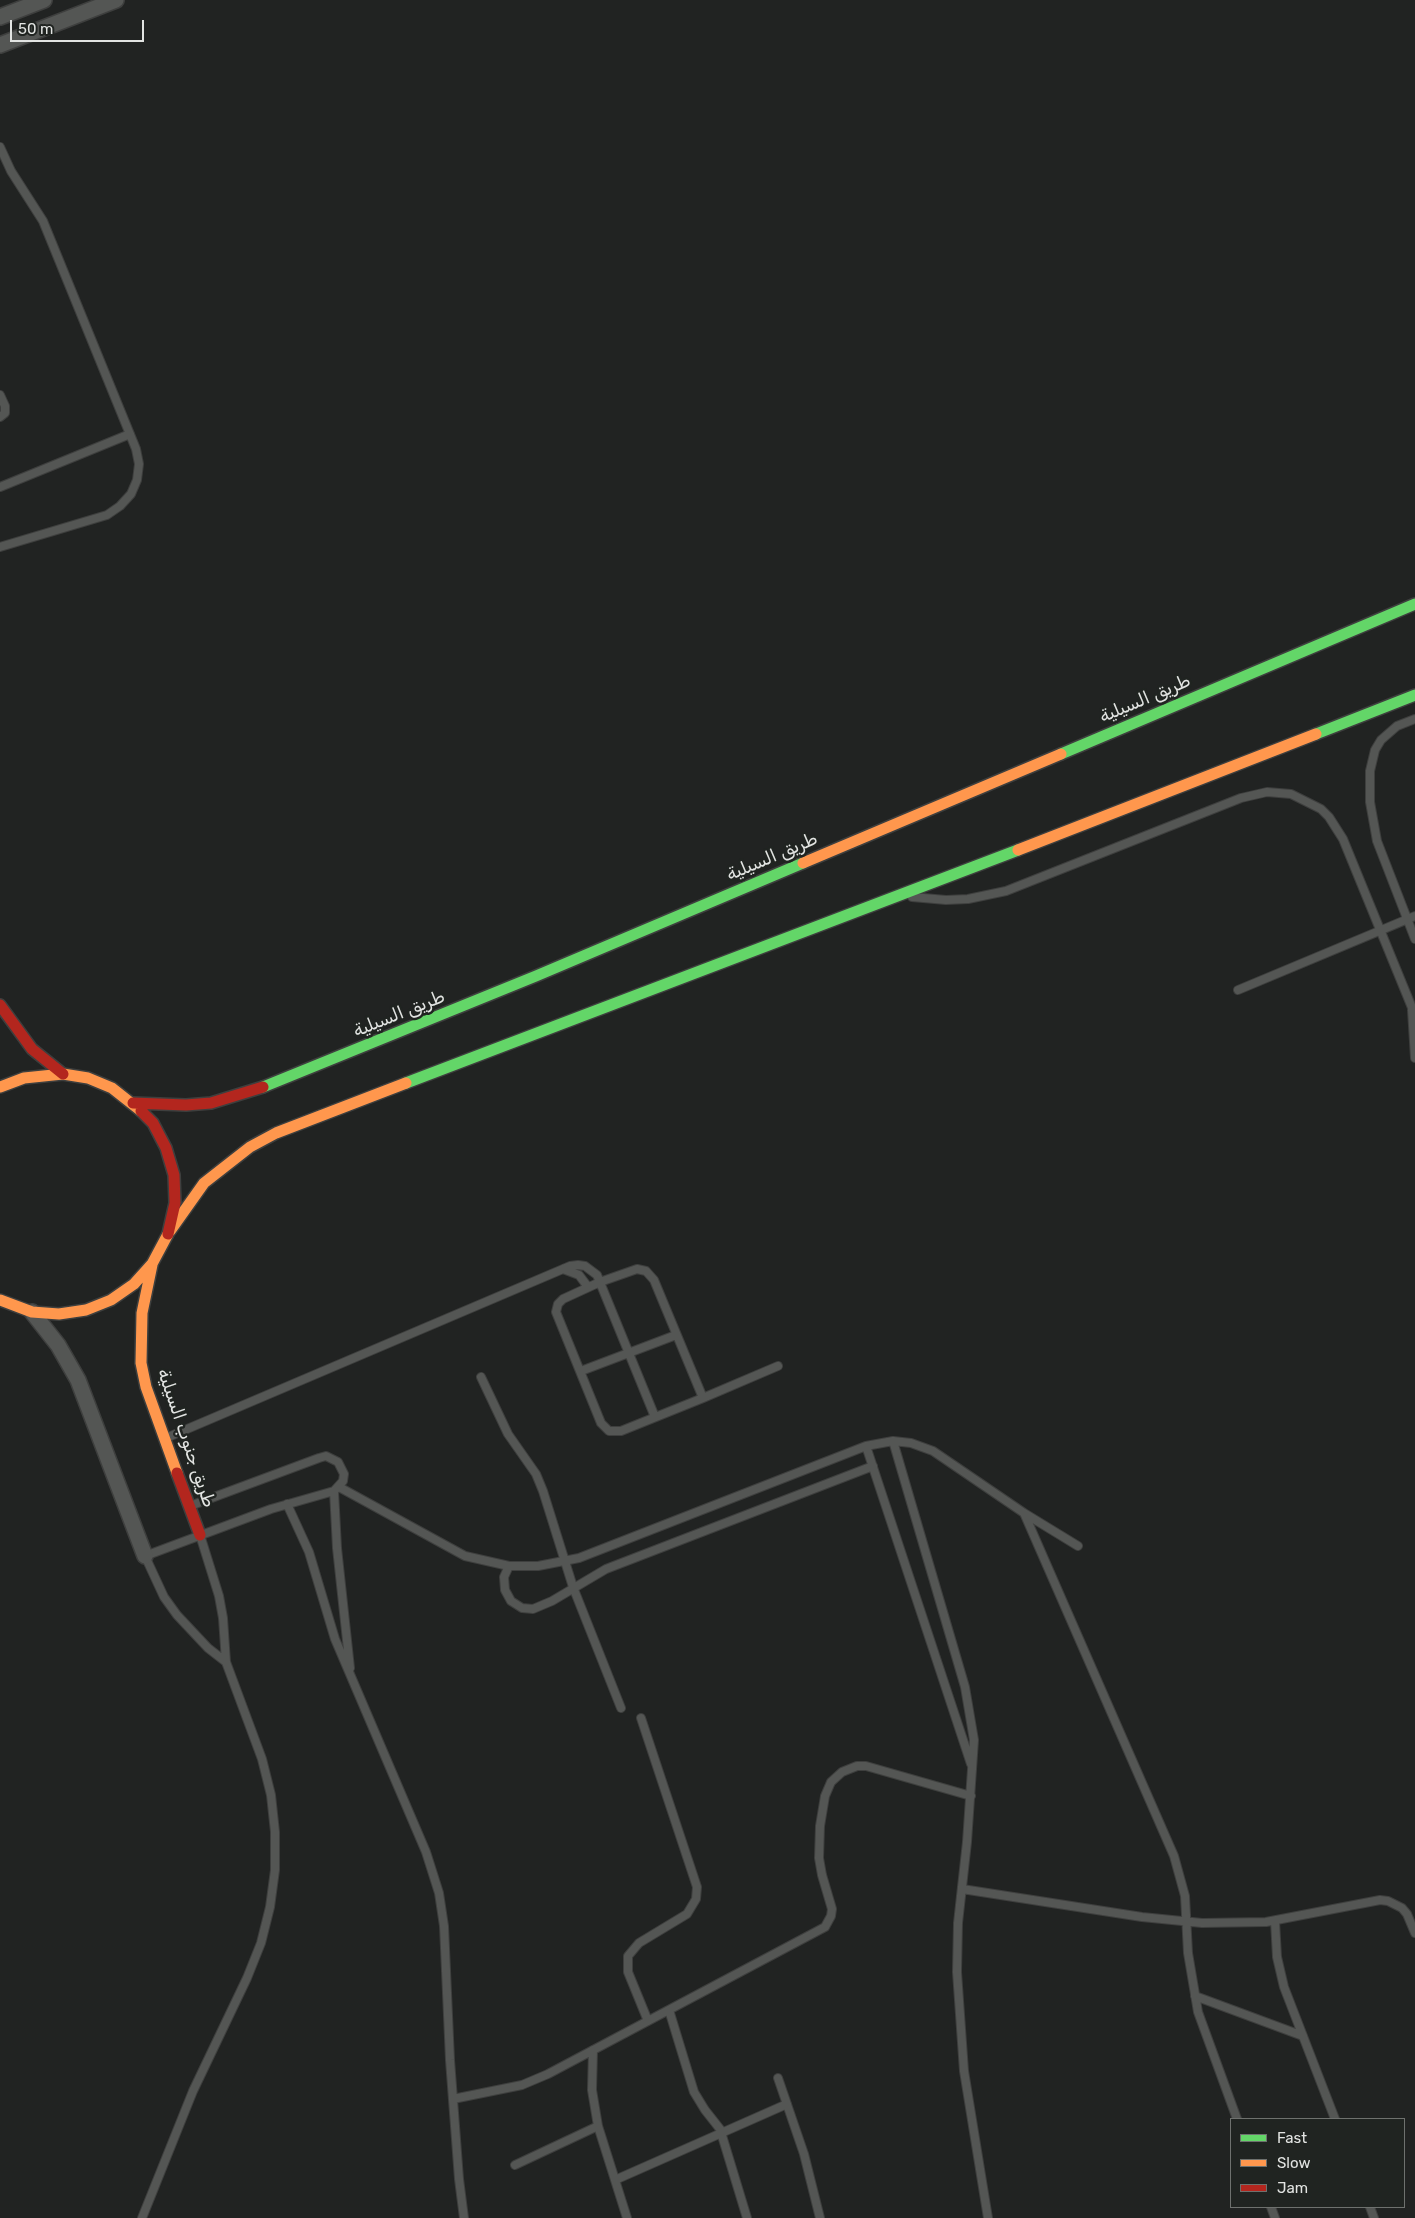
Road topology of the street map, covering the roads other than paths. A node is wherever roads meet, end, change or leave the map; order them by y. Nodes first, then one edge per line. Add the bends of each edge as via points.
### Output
1 (7, 0) edge
2 (44, 0) edge
3 (116, 0) edge
4 (0, 17) edge
5 (0, 45) edge
6 (0, 147) edge
7 (4, 164) edge
8 (0, 394) edge
9 (0, 417) edge
10 (130, 434) junction
11 (0, 487) edge
12 (0, 547) edge
13 (1415, 604) edge
14 (1415, 695) edge
15 (1415, 719) edge
16 (902, 896) junction
17 (1412, 917) edge
18 (1380, 930) junction
19 (1415, 938) edge
20 (1238, 990) dead end
21 (0, 1004) edge
22 (1411, 1006) junction
23 (1415, 1015) edge
24 (1415, 1058) edge
25 (63, 1074) junction
26 (0, 1087) edge
27 (133, 1102) junction
28 (170, 1231) junction
29 (152, 1264) junction
30 (563, 1269) junction
31 (600, 1282) junction
32 (588, 1287) junction
33 (0, 1300) edge
34 (32, 1312) junction
35 (676, 1334) junction
36 (629, 1353) junction
37 (778, 1366) dead end
38 (580, 1371) junction
39 (482, 1377) dead end
40 (702, 1398) junction
41 (655, 1417) junction
42 (164, 1439) junction
43 (893, 1441) junction
44 (866, 1446) junction
45 (873, 1466) junction
46 (337, 1489) junction
47 (287, 1504) junction
48 (190, 1506) junction
49 (1024, 1513) junction
50 (200, 1535) junction
51 (1078, 1546) dead end
52 (145, 1556) junction
53 (566, 1561) junction
54 (509, 1566) junction
55 (573, 1587) junction
56 (226, 1662) junction
57 (350, 1672) junction
58 (620, 1708) dead end
59 (641, 1718) dead end
60 (973, 1770) junction
61 (971, 1796) junction
62 (962, 1889) junction
63 (1275, 1921) junction
64 (1186, 1922) junction
65 (1415, 1934) edge
66 (1194, 1996) junction
67 (669, 2010) junction
68 (648, 2021) junction
69 (1303, 2036) junction
70 (594, 2050) junction
71 (778, 2078) dead end
72 (453, 2099) junction
73 (787, 2104) junction
74 (1237, 2118) edge
75 (1336, 2118) edge
76 (598, 2126) junction
77 (722, 2133) junction
78 (515, 2165) dead end
79 (615, 2180) junction
80 (142, 2218) edge
81 (464, 2218) edge
82 (627, 2218) edge
83 (747, 2218) edge
84 (820, 2218) edge
85 (988, 2218) edge

1 - 4 street
2 - 4 street
3 - 5 street
6 - 7 lane
7 - 10 lane via 43,221
8 - 9 lane via 5,406 5,413
10 - 11 lane
10 - 12 lane via 139,464 137,480 131,494 120,506 107,515
13 - 27 main road, طريق السيلية via 284,1080 211,1102 186,1105
14 - 16 main road
15 - 17 lane via 1397,726 1381,740 1370,771 1370,802 1377,841
16 - 18 lane via 968,899 1006,891 1241,798 1280,792 1312,802 1329,817 1343,839
16 - 28 main road via 276,1133 219,1170 186,1206
17 - 18 lane
17 - 19 lane
18 - 20 lane
18 - 22 lane
21 - 25 main road via 32,1049
22 - 23 lane
22 - 24 lane
25 - 26 main road via 24,1078
25 - 27 main road via 88,1078
27 - 28 main road via 153,1123 166,1148 174,1175 175,1203
28 - 29 main road
29 - 34 main road via 134,1284 112,1300 86,1310 59,1314
29 - 42 main road, طريق جنوب السيلية via 142,1313 142,1363 146,1388
30 - 31 lane via 585,1266 597,1275
30 - 32 lane via 579,1275
30 - 42 lane
31 - 32 lane
31 - 35 lane via 637,1269 646,1271 654,1280
31 - 36 lane
32 - 38 lane via 563,1299 556,1308
33 - 34 main road
34 - 52 street via 58,1345 78,1380
35 - 36 lane
35 - 40 lane
36 - 38 lane
36 - 41 lane
37 - 40 lane
38 - 41 lane via 601,1423 609,1432
39 - 53 lane via 508,1434 536,1474
40 - 41 lane
42 - 48 main road, طريق جنوب السيلية
43 - 44 lane
43 - 49 lane via 933,1451
43 - 60 lane via 965,1687 974,1740
44 - 45 lane
44 - 53 lane
45 - 55 lane via 606,1570
45 - 60 lane
46 - 47 lane
46 - 48 lane via 343,1481 342,1468 326,1456
46 - 54 lane via 465,1556
46 - 57 lane via 337,1548
47 - 50 lane
47 - 57 lane via 310,1552 329,1623
48 - 50 main road, طريق جنوب السيلية
49 - 51 lane
49 - 64 lane via 1174,1856 1185,1896
50 - 52 lane
50 - 56 lane via 219,1596
52 - 56 lane via 177,1615
53 - 54 lane via 538,1566
53 - 55 lane
54 - 55 lane via 504,1578 505,1590 511,1601 522,1608 533,1609
55 - 58 lane
56 - 80 lane via 262,1759 271,1795 275,1870 270,1907 261,1943 247,1978 193,2091
57 - 72 lane via 426,1852 439,1893 444,1926
59 - 68 lane via 697,1887 696,1899 687,1914 640,1943 628,1956 628,1972
60 - 61 lane
61 - 62 lane
61 - 67 lane via 866,1766 842,1772 831,1782 820,1826 820,1866 832,1909 829,1922 820,1930
62 - 64 lane
62 - 85 lane via 958,1923 959,2020 971,2121
63 - 64 lane via 1233,1924
63 - 65 lane via 1380,1900 1402,1908 1408,1914
63 - 69 lane via 1280,1972
64 - 66 lane
66 - 69 lane
66 - 74 lane
67 - 68 lane
67 - 77 lane via 694,2092
68 - 70 lane
69 - 75 lane
70 - 72 lane via 522,2085
70 - 76 lane via 592,2090
71 - 73 lane
72 - 81 lane
73 - 77 lane
73 - 84 lane
76 - 78 lane
76 - 79 lane
77 - 79 lane
77 - 83 lane
79 - 82 lane

